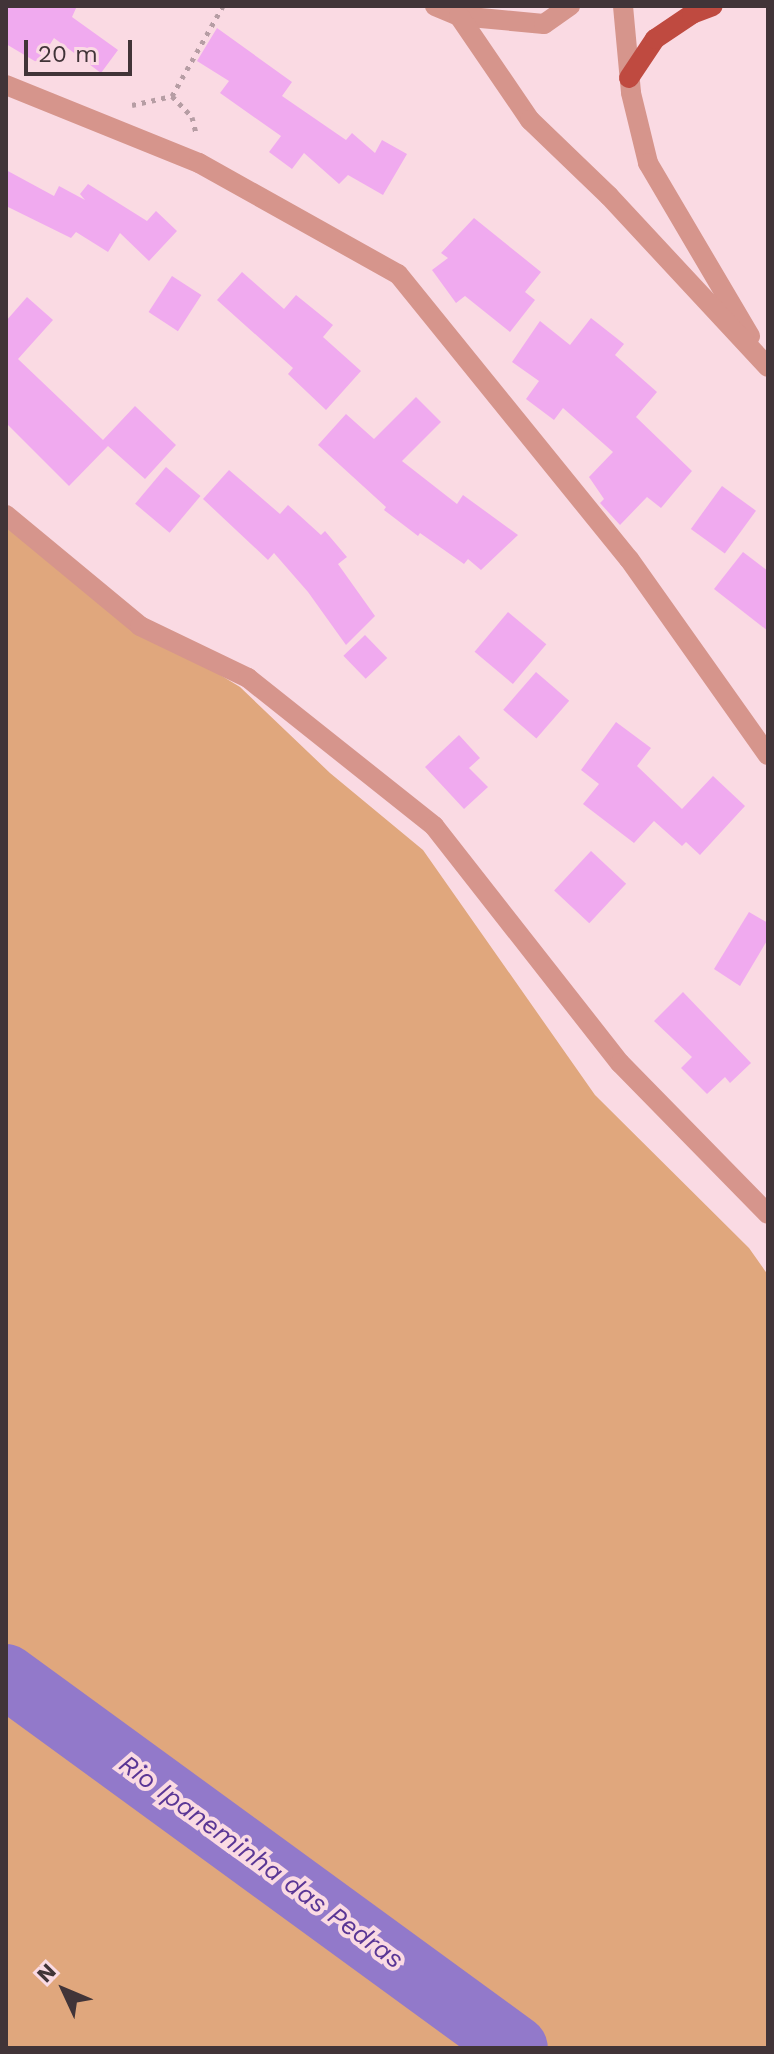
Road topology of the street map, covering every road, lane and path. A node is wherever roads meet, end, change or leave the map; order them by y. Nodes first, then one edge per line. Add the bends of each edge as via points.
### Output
1 (223, 6) edge
2 (435, 6) edge
3 (570, 6) edge
4 (623, 6) edge
5 (713, 6) edge
6 (459, 16) junction
7 (629, 78) junction
8 (6, 85) edge
9 (172, 96) dead end
10 (768, 367) edge
11 (6, 515) edge
12 (768, 755) edge
13 (768, 1214) edge

1 - 9 path
2 - 6 street
3 - 6 street via 544,24
4 - 7 street
5 - 7 main road via 655,39
6 - 10 street via 530,120 609,196
7 - 10 street via 648,163
8 - 12 street via 199,163 398,274 629,559
11 - 13 street via 140,626 248,678 434,826 620,1063

